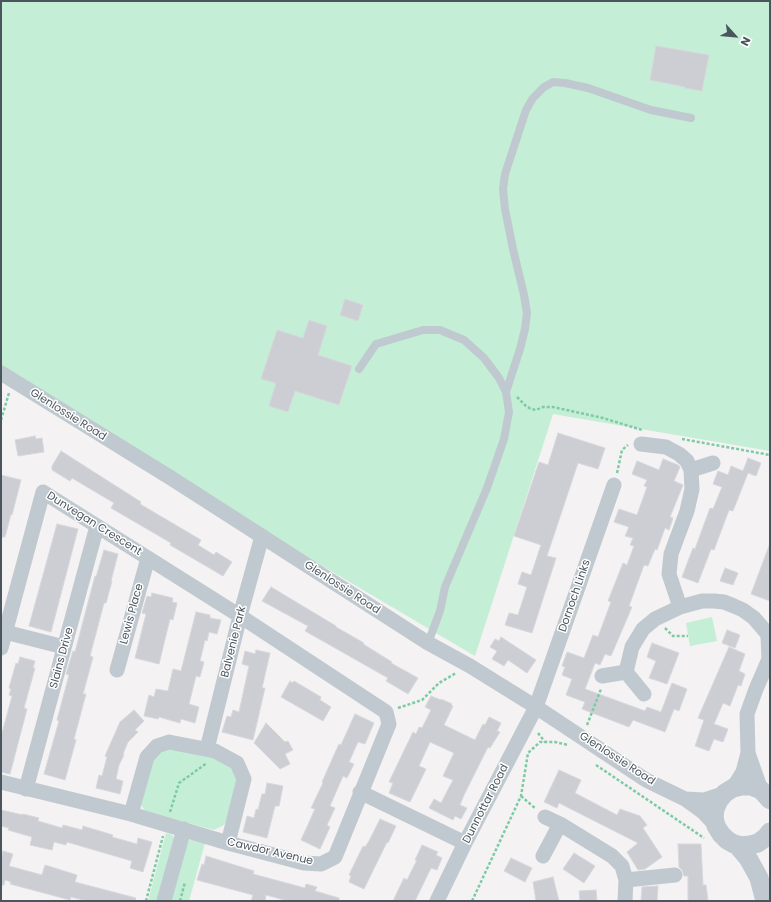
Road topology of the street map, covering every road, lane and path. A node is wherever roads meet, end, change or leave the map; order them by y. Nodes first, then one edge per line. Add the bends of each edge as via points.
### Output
1 (691, 118) dead end
2 (359, 369) dead end
3 (1, 373) edge
4 (10, 391) dead end
5 (506, 392) junction
6 (1, 420) edge
7 (642, 437) junction
8 (678, 438) dead end
9 (770, 455) edge
10 (713, 463) dead end
11 (691, 470) junction
12 (614, 485) joint
13 (97, 526) junction
14 (262, 536) junction
15 (148, 558) junction
16 (680, 607) junction
17 (240, 616) junction
18 (658, 618) junction
19 (768, 630) edge
20 (5, 632) junction
21 (688, 636) dead end
22 (428, 643) junction
23 (64, 647) junction
24 (1, 648) edge
25 (470, 666) junction
26 (117, 670) dead end
27 (626, 672) junction
28 (604, 675) joint
29 (644, 694) dead end
30 (536, 707) junction
31 (386, 712) junction
32 (578, 742) junction
33 (207, 749) junction
34 (748, 753) junction
35 (595, 764) dead end
36 (1, 782) edge
37 (26, 789) junction
38 (729, 790) junction
39 (360, 792) junction
40 (521, 796) junction
41 (767, 796) edge
42 (685, 799) junction
43 (131, 814) junction
44 (545, 816) joint
45 (560, 824) junction
46 (184, 829) junction
47 (711, 833) junction
48 (768, 834) edge
49 (228, 843) junction
50 (465, 843) junction
51 (737, 845) junction
52 (543, 856) dead end
53 (675, 875) dead end
54 (759, 878) junction
55 (626, 880) junction
56 (164, 901) edge
57 (437, 901) edge
58 (472, 901) edge
59 (625, 901) edge
60 (765, 901) edge

1 - 5 lane via 651,110 588,88 565,83 553,82 533,98 517,137 503,189 527,313 520,349
2 - 5 lane via 376,344 423,330 440,330 464,340 484,358 500,378
3 - 14 street, Glenlossie Road
4 - 6 path
5 - 7 path via 531,409 554,407 603,418
5 - 22 lane via 509,412 504,439 487,488 445,587 440,611
7 - 11 street via 679,454 687,460
7 - 12 path via 626,445 622,450
8 - 9 path
10 - 11 street
11 - 16 street via 691,496 671,554 668,574
12 - 30 street, Dornoch Links
13 - 15 street, Dunvegan Crescent
13 - 20 street, Dunvegan Crescent via 43,492
13 - 23 street, Slains Drive
14 - 17 street, Balvenie Park
14 - 22 street, Glenlossie Road
15 - 17 street, Dunvegan Crescent
15 - 26 street, Lewis Place
16 - 18 street
16 - 19 street via 702,602 724,602 743,610
17 - 31 street
17 - 33 street, Balvenie Park
18 - 21 path via 673,636
18 - 27 street via 643,629 632,647
19 - 34 street via 768,659 747,714
20 - 23 street
20 - 24 street, Dunvegan Crescent
22 - 25 street, Glenlossie Road
23 - 37 street, Slains Drive
25 - 30 street, Glenlossie Road
25 - 31 path via 439,683 422,700
27 - 28 street
27 - 29 street
28 - 32 path
30 - 32 street, Glenlossie Road
30 - 50 street, Dunnottar Road
31 - 39 street, Cawdor Avenue via 389,724
32 - 40 path via 540,742 528,753
32 - 42 street, Glenlossie Road
33 - 43 street via 169,742 157,746 147,757
33 - 49 street via 237,763 244,779
34 - 38 street via 743,772
34 - 41 street
35 - 47 path
36 - 37 street, Cawdor Avenue
37 - 43 street, Cawdor Avenue
38 - 41 street via 751,786
38 - 42 street, Glenlossie Road via 704,800
38 - 47 street via 715,808
39 - 49 street, Cawdor Avenue via 335,857 321,864 304,863
39 - 50 street
40 - 44 path
40 - 58 path
42 - 47 street, Glenlossie Road via 703,812
43 - 46 street, Cawdor Avenue
44 - 45 street
45 - 52 street
45 - 55 street via 612,856 622,866
46 - 49 street, Cawdor Avenue
46 - 56 street
47 - 51 street via 720,834
48 - 51 street via 750,846
48 - 54 street via 760,861
50 - 57 street, Dunnottar Road
51 - 54 street
53 - 55 street
54 - 60 street
55 - 59 street

